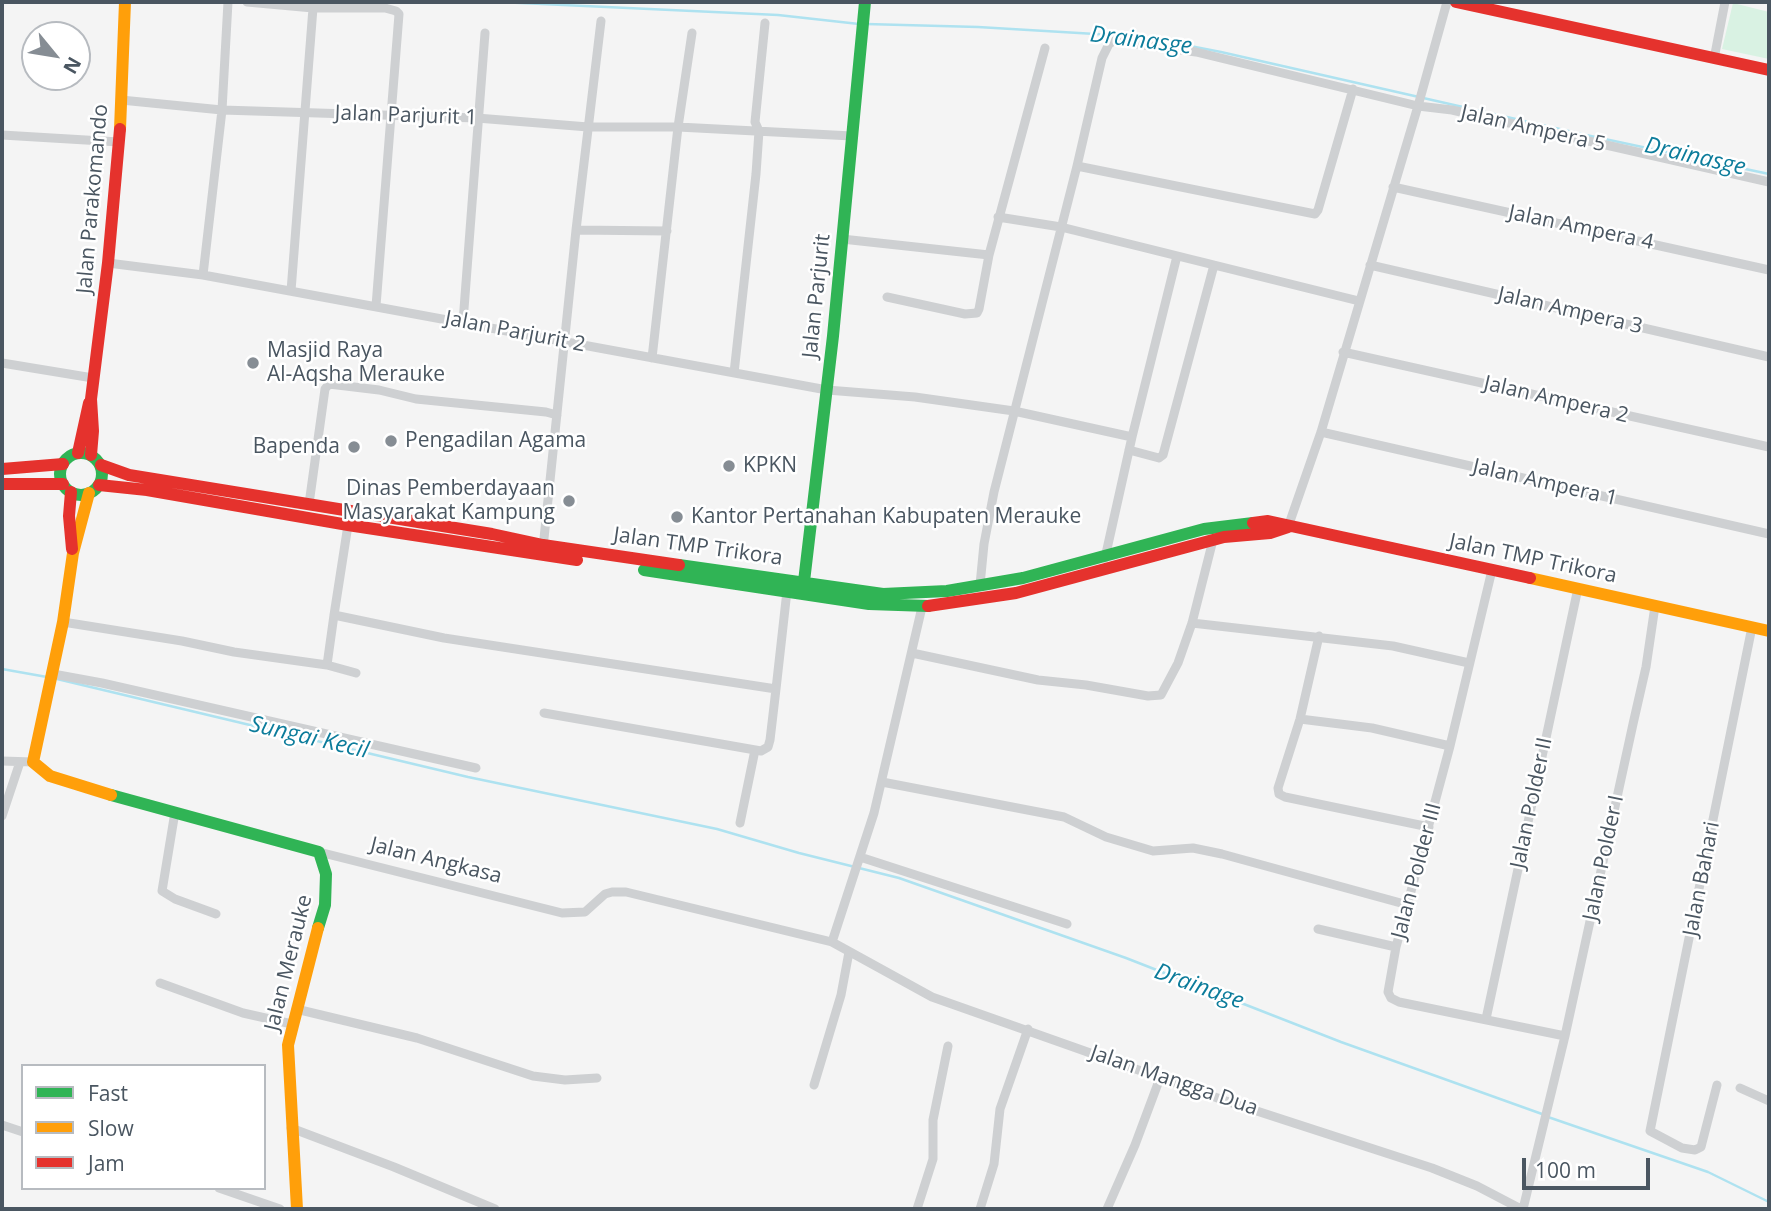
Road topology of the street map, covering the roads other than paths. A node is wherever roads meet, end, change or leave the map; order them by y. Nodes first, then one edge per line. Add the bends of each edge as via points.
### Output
1 (125, 2) edge
2 (228, 2) edge
3 (247, 2) edge
4 (1447, 2) edge
5 (1456, 2) edge
6 (1726, 2) edge
7 (313, 8) junction
8 (864, 14) edge
9 (601, 21) dead end
10 (765, 23) dead end
11 (485, 33) dead end
12 (692, 33) dead end
13 (1045, 48) dead end
14 (1714, 59) junction
15 (1769, 70) edge
16 (1353, 89) junction
17 (121, 100) junction
18 (1418, 106) junction
19 (222, 110) junction
20 (306, 113) junction
21 (391, 116) junction
22 (477, 118) junction
23 (588, 127) junction
24 (678, 127) junction
25 (759, 131) junction
26 (2, 135) edge
27 (852, 136) junction
28 (118, 142) junction
29 (1077, 166) junction
30 (1769, 182) edge
31 (1393, 187) junction
32 (998, 217) junction
33 (1061, 227) junction
34 (576, 230) junction
35 (667, 231) junction
36 (842, 239) junction
37 (989, 255) junction
38 (1177, 256) junction
39 (108, 264) junction
40 (1214, 265) junction
41 (1370, 265) junction
42 (1769, 270) edge
43 (203, 275) junction
44 (291, 290) junction
45 (887, 297) dead end
46 (1359, 301) junction
47 (376, 306) junction
48 (463, 322) junction
49 (563, 341) junction
50 (1343, 352) junction
51 (1769, 357) edge
52 (653, 358) junction
53 (2, 363) edge
54 (734, 373) junction
55 (93, 378) junction
56 (827, 390) junction
57 (1014, 411) junction
58 (557, 415) junction
59 (1321, 432) junction
60 (1132, 437) junction
61 (1769, 447) edge
62 (1129, 450) junction
63 (90, 458) junction
64 (63, 464) junction
65 (2, 468) edge
66 (2, 484) edge
67 (67, 488) junction
68 (94, 489) junction
69 (309, 504) junction
70 (326, 507) junction
71 (323, 520) junction
72 (348, 525) junction
73 (1288, 527) junction
74 (1769, 534) edge
75 (1213, 540) junction
76 (542, 551) junction
77 (73, 553) junction
78 (1106, 556) junction
79 (1103, 570) junction
80 (1492, 570) junction
81 (981, 585) junction
82 (803, 588) junction
83 (1578, 588) junction
84 (788, 592) junction
85 (1655, 606) junction
86 (922, 607) junction
87 (334, 615) junction
88 (63, 622) junction
89 (1192, 623) junction
90 (1752, 627) junction
91 (1769, 631) edge
92 (1319, 636) junction
93 (912, 653) junction
94 (1469, 663) junction
95 (327, 665) junction
96 (356, 673) dead end
97 (52, 678) junction
98 (776, 689) junction
99 (544, 713) dead end
100 (1300, 719) junction
101 (1450, 746) junction
102 (755, 750) junction
103 (2, 761) edge
104 (26, 762) junction
105 (476, 768) dead end
106 (882, 782) junction
107 (175, 812) junction
108 (2, 816) edge
109 (740, 823) dead end
110 (1429, 827) junction
111 (319, 852) junction
112 (859, 860) junction
113 (1408, 905) junction
114 (216, 914) dead end
115 (1067, 924) dead end
116 (1318, 929) dead end
117 (832, 942) junction
118 (1396, 947) junction
119 (849, 951) junction
120 (160, 983) dead end
121 (296, 1009) junction
122 (1486, 1018) junction
123 (292, 1024) junction
124 (1028, 1029) junction
125 (1564, 1036) junction
126 (948, 1046) dead end
127 (597, 1078) dead end
128 (1160, 1078) junction
129 (1717, 1084) dead end
130 (814, 1085) dead end
131 (1740, 1088) dead end
132 (1769, 1101) edge
133 (2, 1125) edge
134 (291, 1128) junction
135 (21, 1131) edge
136 (225, 1190) edge
137 (280, 1209) edge
138 (297, 1209) edge
139 (495, 1209) edge
140 (917, 1209) edge
141 (980, 1209) edge
142 (1107, 1209) edge
143 (1522, 1209) edge

1 - 17 main road, Jalan Parakomando
2 - 19 street
3 - 7 street
4 - 18 street
5 - 14 main road
6 - 14 street
7 - 20 street
7 - 21 street via 396,10 400,21
8 - 27 main road, Jalan Parjurit
9 - 23 street
10 - 25 street via 755,122
11 - 22 street
12 - 24 street
13 - 32 street
14 - 15 main road
16 - 18 street, Jalan Ampera 5
16 - 29 street via 1314,214
16 - 29 street, Jalan Ampera 5 via 1196,52 1114,41 1102,58
17 - 19 street, Jalan Parjurit 1
17 - 28 main road, Jalan Parakomando
18 - 30 street, Jalan Ampera 5
18 - 31 street
19 - 20 street, Jalan Parjurit 1
19 - 43 street
20 - 21 street, Jalan Parjurit 1
20 - 44 street
21 - 22 street, Jalan Parjurit 1
21 - 47 street
22 - 23 street, Jalan Parjurit 1
22 - 48 street
23 - 24 street, Jalan Parjurit 1
23 - 34 street
24 - 25 street, Jalan Parjurit 1
24 - 35 street
25 - 27 street, Jalan Parjurit 1
25 - 54 street
26 - 28 street
27 - 36 main road, Jalan Parjurit
28 - 39 main road, Jalan Parakomando
29 - 33 street
31 - 41 street
31 - 42 street, Jalan Ampera 4
32 - 33 street
32 - 37 street
33 - 38 street
33 - 57 street
34 - 35 street
34 - 49 street
35 - 52 street
36 - 37 street
36 - 56 main road, Jalan Parjurit
37 - 45 street via 976,313
38 - 40 street
38 - 60 street
39 - 43 street
39 - 55 main road, Jalan Parakomando
40 - 46 street
40 - 62 street via 1163,455 1156,458
41 - 46 street
41 - 51 street, Jalan Ampera 3
43 - 44 street, Jalan Parjurit 2
44 - 47 street, Jalan Parjurit 2
46 - 50 street
47 - 48 street, Jalan Parjurit 2
48 - 49 street, Jalan Parjurit 2
49 - 52 street, Jalan Parjurit 2
49 - 58 street
50 - 59 street
50 - 61 street, Jalan Ampera 2
52 - 54 street, Jalan Parjurit 2
53 - 55 street
54 - 56 street, Jalan Parjurit 2
55 - 63 main road, Jalan Parakomando via 86,409
56 - 57 street, Jalan Parjurit 2
56 - 82 main road, Jalan Parjurit
57 - 60 street, Jalan Parjurit 2
57 - 81 street via 989,516
58 - 69 street via 329,384
58 - 76 street
59 - 73 street
59 - 74 street, Jalan Ampera 1
60 - 62 street
62 - 78 street
63 - 64 main road via 67,459
63 - 68 main road via 102,479
63 - 69 main road, Jalan TMP Trikora via 130,475
64 - 65 main road
64 - 67 main road
66 - 67 main road
67 - 68 main road via 77,494
67 - 77 main road
68 - 71 main road, Jalan TMP Trikora via 139,489
68 - 77 main road
69 - 70 main road, Jalan TMP Trikora
70 - 71 main road
70 - 76 main road, Jalan TMP Trikora via 492,534
71 - 72 main road, Jalan TMP Trikora
72 - 76 main road, Jalan TMP Trikora
72 - 87 street
73 - 75 main road, Jalan TMP Trikora
73 - 78 main road, Jalan TMP Trikora via 1268,521 1234,524
73 - 80 main road, Jalan TMP Trikora
75 - 79 main road, Jalan TMP Trikora
75 - 89 street
76 - 82 main road, Jalan TMP Trikora
76 - 84 main road, Jalan TMP Trikora
77 - 88 main road
78 - 79 street
78 - 81 main road, Jalan TMP Trikora
79 - 86 main road, Jalan TMP Trikora via 1016,593
80 - 83 main road, Jalan TMP Trikora
80 - 94 street, Jalan Polder III
81 - 82 main road, Jalan TMP Trikora via 920,594
82 - 84 main road, Jalan TMP Trikora
82 - 86 main road, Jalan TMP Trikora via 869,604
83 - 85 main road, Jalan TMP Trikora
83 - 122 street, Jalan Polder II
84 - 98 street
85 - 90 main road, Jalan TMP Trikora
85 - 125 street, Jalan Polder I via 1646,667
86 - 93 street
87 - 95 street
87 - 98 street via 444,638
88 - 95 street
88 - 97 main road
89 - 92 street
89 - 93 street via 1166,689 1155,696 1038,680
90 - 91 main road, Jalan TMP Trikora
90 - 129 street, Jalan Bahari via 1650,1131 1682,1148 1701,1147
92 - 94 street
92 - 100 street
93 - 106 street
94 - 101 street, Jalan Polder III
95 - 96 street
97 - 104 main road via 35,745
97 - 105 street via 102,683
98 - 102 street via 768,747
99 - 102 street
100 - 101 street
100 - 110 street via 1279,794
101 - 110 street, Jalan Polder III
102 - 109 street
103 - 104 street
104 - 107 main road, Jalan Angkasa via 72,784
104 - 108 street
106 - 112 street
106 - 113 street via 1064,817 1153,851 1193,848 1222,854
107 - 111 main road, Jalan Angkasa
107 - 114 street via 162,891
110 - 113 street, Jalan Polder III
111 - 117 street, Jalan Angkasa via 562,913 585,912 605,894 626,892
111 - 121 main road, Jalan Merauke via 326,874 326,905
112 - 115 street
112 - 117 street
113 - 118 street, Jalan Polder III
116 - 118 street
117 - 119 street, Jalan Mangga Dua
118 - 122 street, Jalan Polder III via 1388,984 1391,998
119 - 124 street, Jalan Mangga Dua via 932,997
119 - 130 street
120 - 123 street via 243,1013
121 - 123 main road, Jalan Merauke
121 - 127 street via 417,1038 533,1076
122 - 125 street, Jalan Polder III
123 - 134 main road, Jalan Merauke via 288,1063
124 - 128 street, Jalan Mangga Dua
124 - 141 street via 1000,1109 994,1164
125 - 143 street, Jalan Polder I
126 - 140 street via 933,1120 933,1159
128 - 142 street
128 - 143 street, Jalan Mangga Dua via 1433,1168
131 - 132 street
133 - 135 street
134 - 138 main road, Jalan Merauke
134 - 139 street
136 - 137 street

